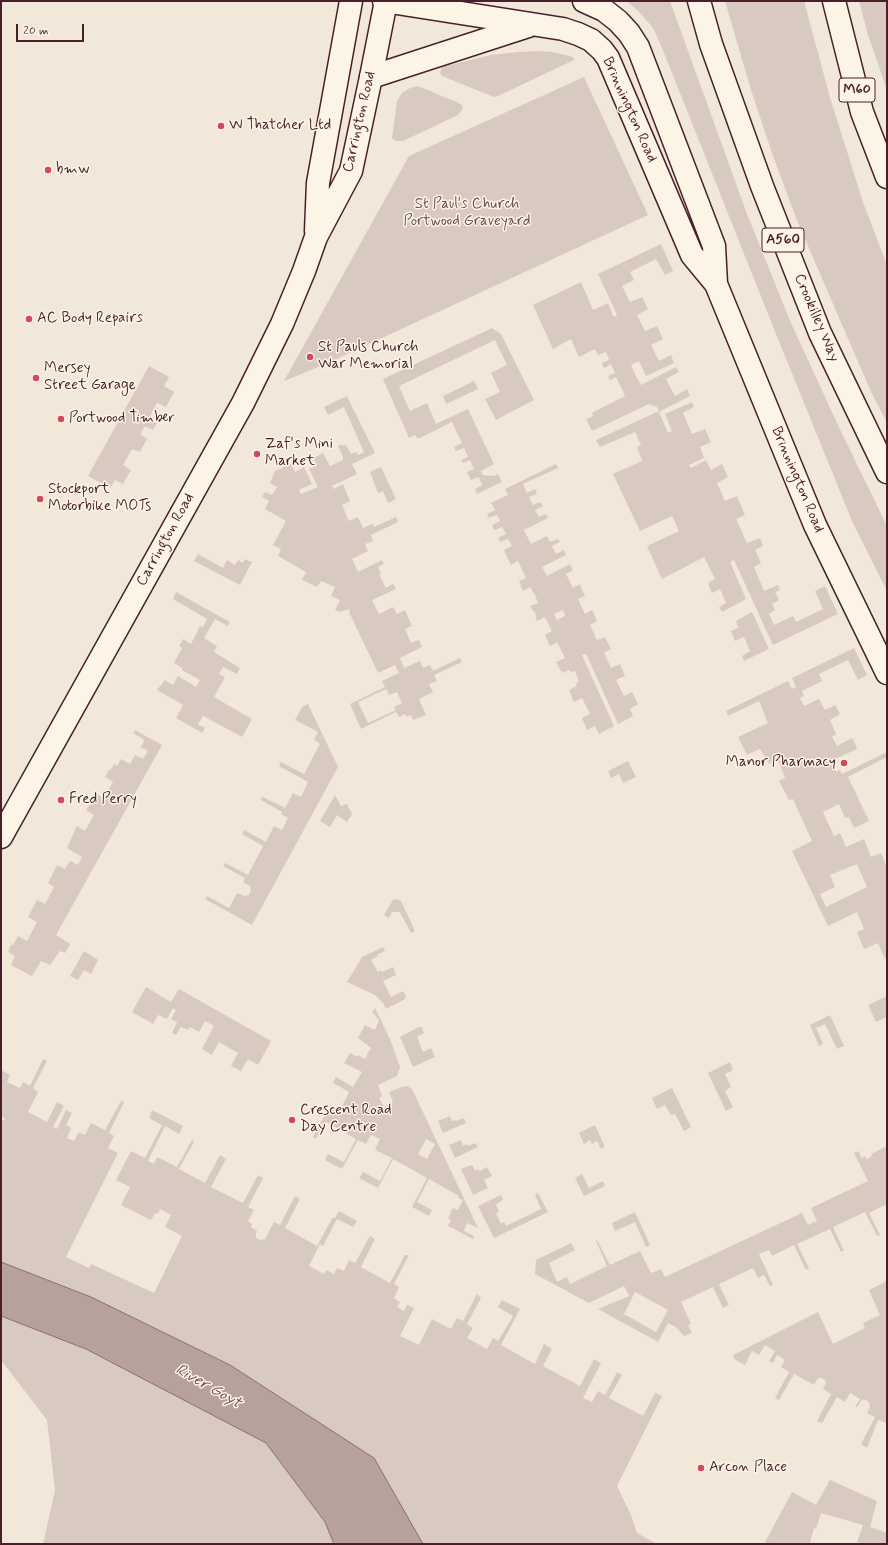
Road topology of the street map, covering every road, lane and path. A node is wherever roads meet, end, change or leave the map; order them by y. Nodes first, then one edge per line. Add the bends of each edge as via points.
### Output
1 (351, 1) edge
2 (385, 1) edge
3 (584, 1) edge
4 (699, 1) edge
5 (834, 1) edge
6 (533, 24) junction
7 (372, 77) junction
8 (887, 178) edge
9 (316, 237) junction
10 (716, 284) junction
11 (887, 472) edge
12 (887, 673) edge
13 (1, 837) edge

1 - 9 main road, Carrington Road via 318,183
2 - 6 main road, Brinnington Road
2 - 7 main road, Carrington Road
3 - 10 main road, Brinnington Road via 604,10 618,21 638,47 714,246
4 - 11 main road, Crookilley Way / A560 via 711,44 768,201 820,333
5 - 8 main road, M60 via 862,112
6 - 7 main road
6 - 10 main road, Brinnington Road via 578,34 591,40 608,58 692,255
7 - 9 main road, Carrington Road via 351,171
9 - 13 main road, Carrington Road via 304,271 257,375
10 - 12 main road, Brinnington Road via 815,525

